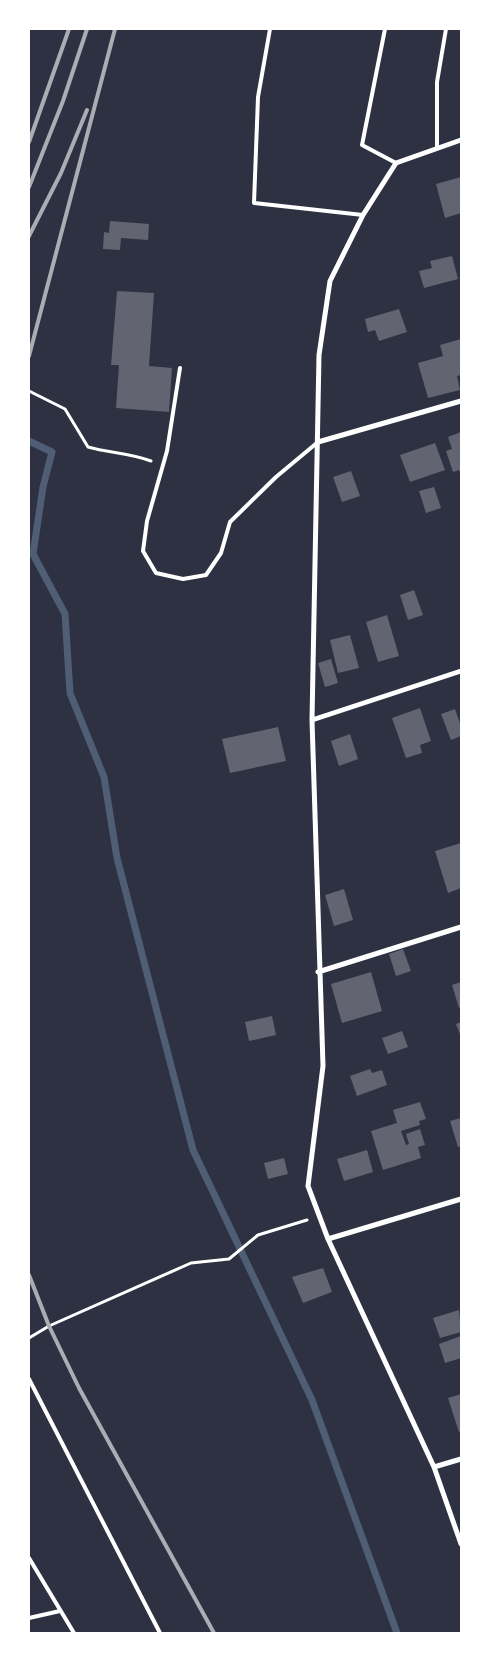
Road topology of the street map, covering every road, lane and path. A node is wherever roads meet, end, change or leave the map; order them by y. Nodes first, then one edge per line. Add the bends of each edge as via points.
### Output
1 (270, 29) edge
2 (385, 29) edge
3 (446, 29) edge
4 (461, 140) edge
5 (437, 148) junction
6 (396, 163) junction
7 (363, 215) junction
8 (180, 368) dead end
9 (29, 391) edge
10 (461, 400) edge
11 (318, 442) junction
12 (163, 465) junction
13 (461, 671) edge
14 (312, 720) junction
15 (461, 927) edge
16 (318, 972) junction
17 (461, 1199) edge
18 (328, 1239) junction
19 (29, 1338) edge
20 (29, 1379) edge
21 (461, 1459) edge
22 (434, 1467) junction
23 (461, 1544) edge
24 (29, 1558) edge
25 (60, 1610) junction
26 (29, 1618) edge
27 (74, 1633) edge
28 (160, 1633) edge

1 - 7 lane via 258,98 254,203
2 - 6 lane via 362,145
3 - 5 lane via 437,82
4 - 5 street
5 - 6 street
6 - 7 street
7 - 11 street via 330,281 319,355
8 - 12 lane
9 - 12 path via 65,409 88,447 135,455
10 - 11 street
11 - 12 lane via 230,522 221,553 206,575 183,579 156,573 143,551 147,521
11 - 14 street
13 - 14 street
14 - 16 street
15 - 16 street
16 - 18 street via 322,1066 308,1186
17 - 18 street
18 - 19 path via 306,1220 258,1235 229,1259 191,1262
18 - 22 street
20 - 28 lane
21 - 22 street
22 - 23 street
24 - 25 lane
25 - 26 lane
25 - 27 lane

